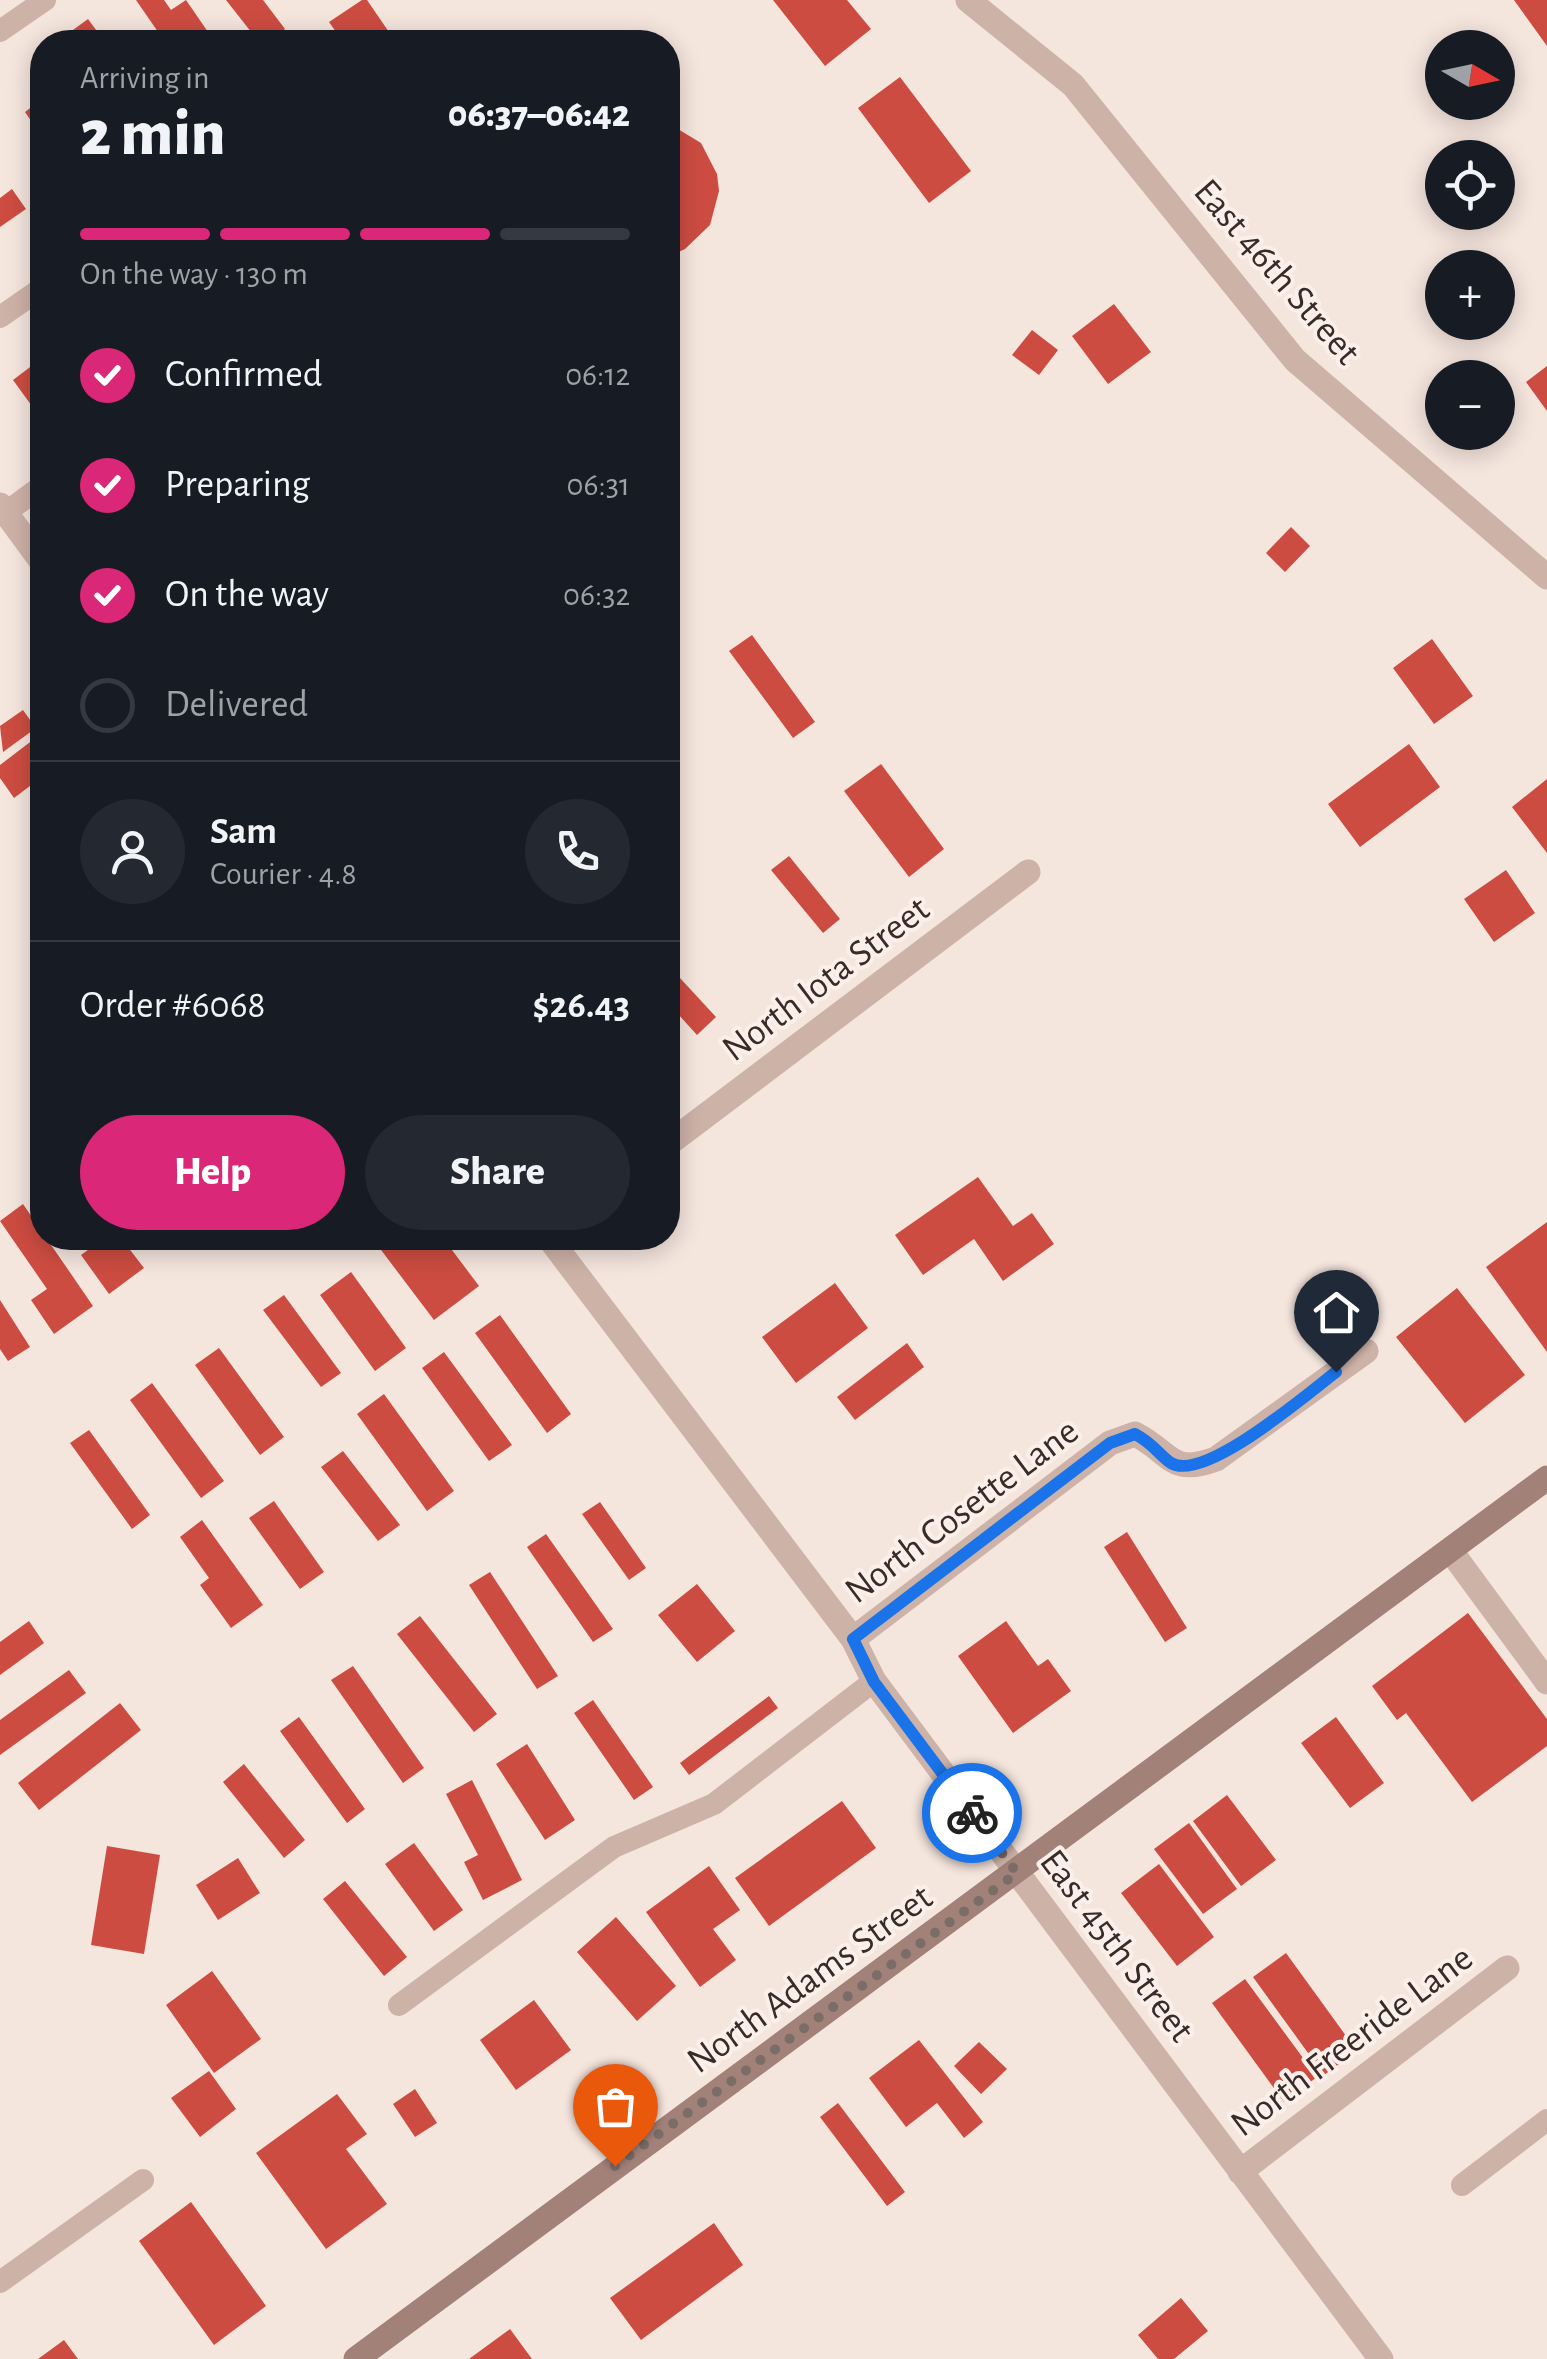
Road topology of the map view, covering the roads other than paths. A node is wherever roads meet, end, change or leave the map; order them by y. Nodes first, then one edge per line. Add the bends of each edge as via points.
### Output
1 (45, 0) edge
2 (968, 0) edge
3 (0, 31) edge
4 (30, 296) edge
5 (0, 316) edge
6 (30, 493) edge
7 (3, 509) edge
8 (30, 546) edge
9 (1547, 577) edge
10 (1028, 872) dead end
11 (680, 1135) edge
12 (558, 1250) edge
13 (1366, 1351) dead end
14 (1547, 1478) edge
15 (1450, 1550) junction
16 (853, 1639) junction
17 (874, 1682) junction
18 (1547, 1682) edge
19 (1017, 1873) junction
20 (1507, 1968) dead end
21 (399, 2004) dead end
22 (1547, 2120) edge
23 (1240, 2172) junction
24 (143, 2180) dead end
25 (1462, 2185) dead end
26 (0, 2282) edge
27 (356, 2359) edge
28 (1381, 2359) edge

1 - 3 lane
2 - 9 street, East 46th Street via 1073,85 1295,360
4 - 5 lane
6 - 7 lane
7 - 8 street
10 - 11 street, North Iota Street
12 - 16 street, East 45th Street
13 - 16 street, North Cosette Lane via 1216,1458 1192,1468 1170,1463 1135,1434 1110,1443
14 - 15 street, North Adams Street
15 - 18 street
15 - 19 street, North Adams Street
16 - 17 street, East 45th Street
17 - 19 street, East 45th Street
17 - 21 lane via 714,1804 614,1846
19 - 23 street, East 45th Street
19 - 27 street, North Adams Street
20 - 23 street, North Freeride Lane
22 - 25 lane
23 - 28 street, East 45th Street
24 - 26 lane

